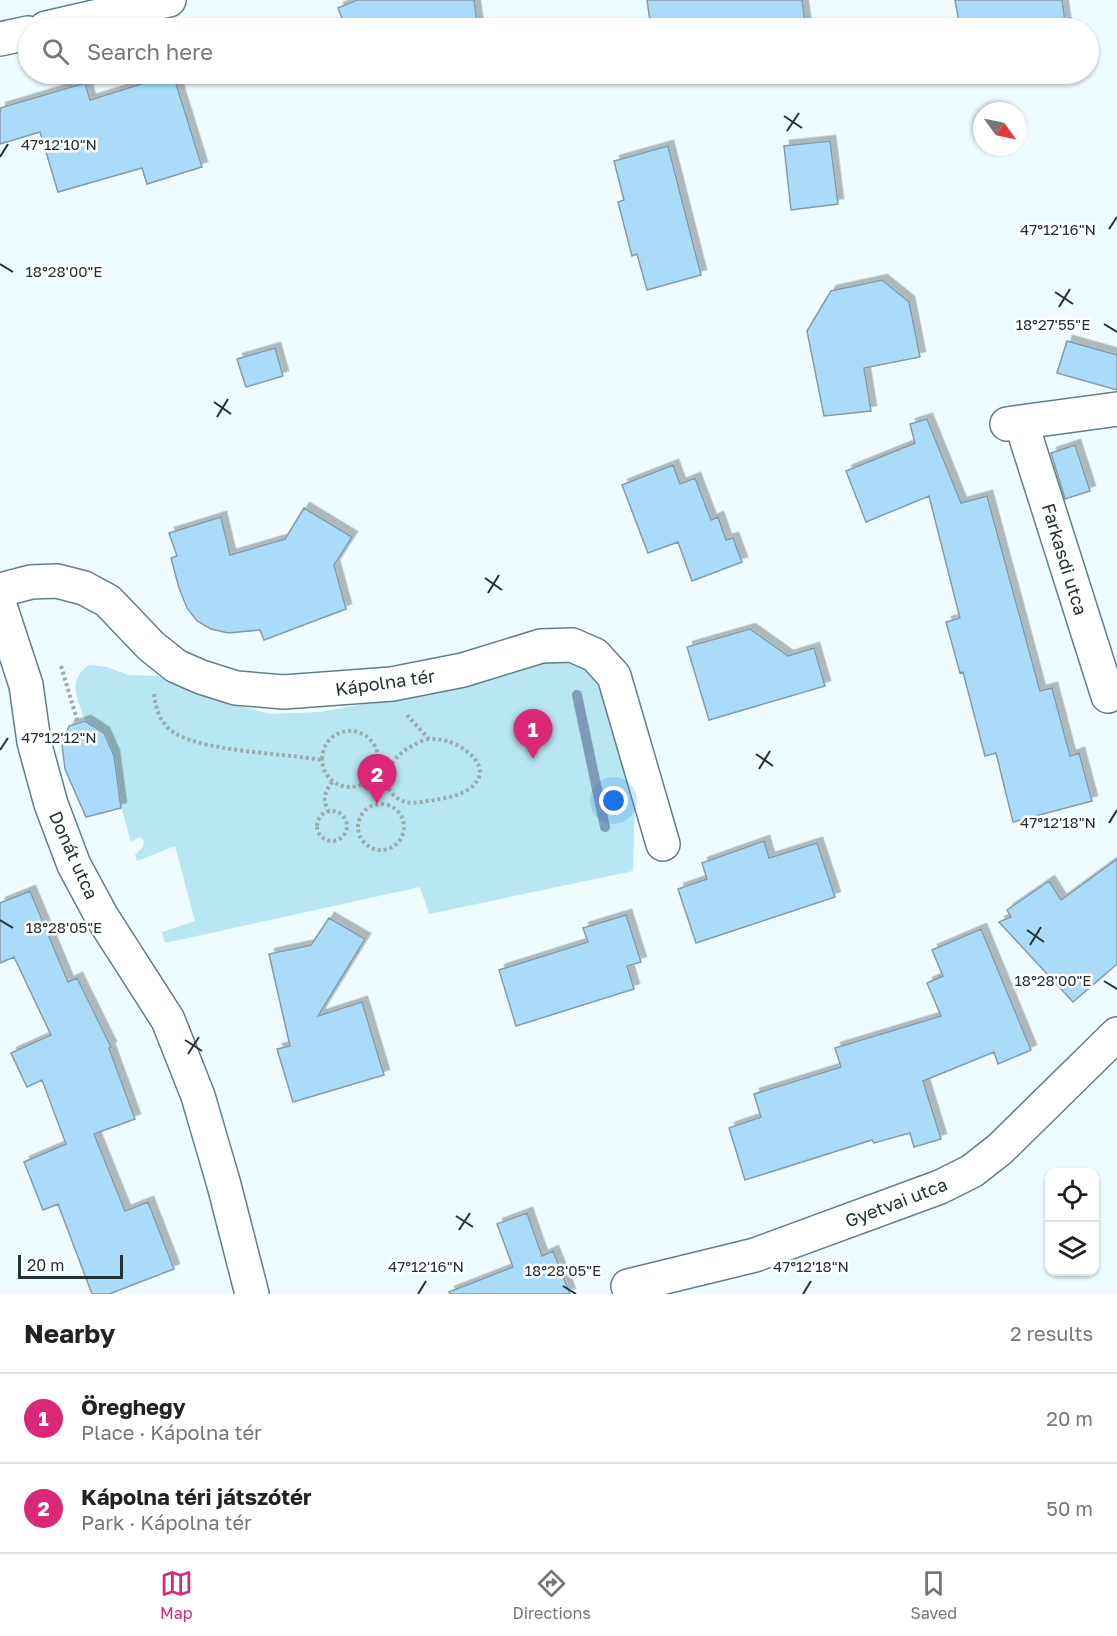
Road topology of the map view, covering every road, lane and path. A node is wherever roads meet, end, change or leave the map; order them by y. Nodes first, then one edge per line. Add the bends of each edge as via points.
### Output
1 (169, 0) edge
2 (90, 18) edge
3 (18, 35) edge
4 (0, 39) edge
5 (1117, 409) edge
6 (0, 590) edge
7 (0, 606) edge
8 (150, 645) junction
9 (61, 666) dead end
10 (376, 685) junction
11 (1108, 696) dead end
12 (78, 723) dead end
13 (429, 739) junction
14 (321, 760) junction
15 (376, 768) junction
16 (387, 772) junction
17 (333, 781) junction
18 (403, 802) junction
19 (397, 811) junction
20 (328, 812) junction
21 (347, 826) junction
22 (358, 828) junction
23 (663, 844) dead end
24 (1117, 1034) edge
25 (628, 1286) dead end
26 (252, 1294) edge

1 - 2 street
3 - 4 street
5 - 11 street, Farkasdi utca via 1014,423
6 - 8 street, Kápolna tér via 31,582 57,581 84,588 108,601
7 - 26 street, Donát utca via 26,685 34,742 51,804 74,865 102,917 168,1020 198,1096
8 - 10 street, Kápolna tér via 176,666 236,688 284,692
8 - 14 path via 154,699 169,730 225,748
9 - 12 path
10 - 13 path via 397,702
10 - 23 street, Kápolna tér via 462,670 542,646 572,645 595,654 614,676
13 - 16 path via 414,744
13 - 18 path via 445,740 469,752 480,770 478,779 459,794
14 - 15 path via 334,735 352,731 361,733 374,745
14 - 17 path
15 - 16 path
15 - 17 path via 370,778 355,787
16 - 18 path via 389,790
17 - 20 path via 324,795
18 - 19 path
19 - 22 path via 374,805 362,814
19 - 22 path via 405,830 392,848 368,847
20 - 21 path via 342,815
20 - 21 path via 318,826 324,838 337,840 345,834
21 - 22 path
24 - 25 street, Gyetvai utca via 1000,1149 972,1171 940,1188 755,1255

